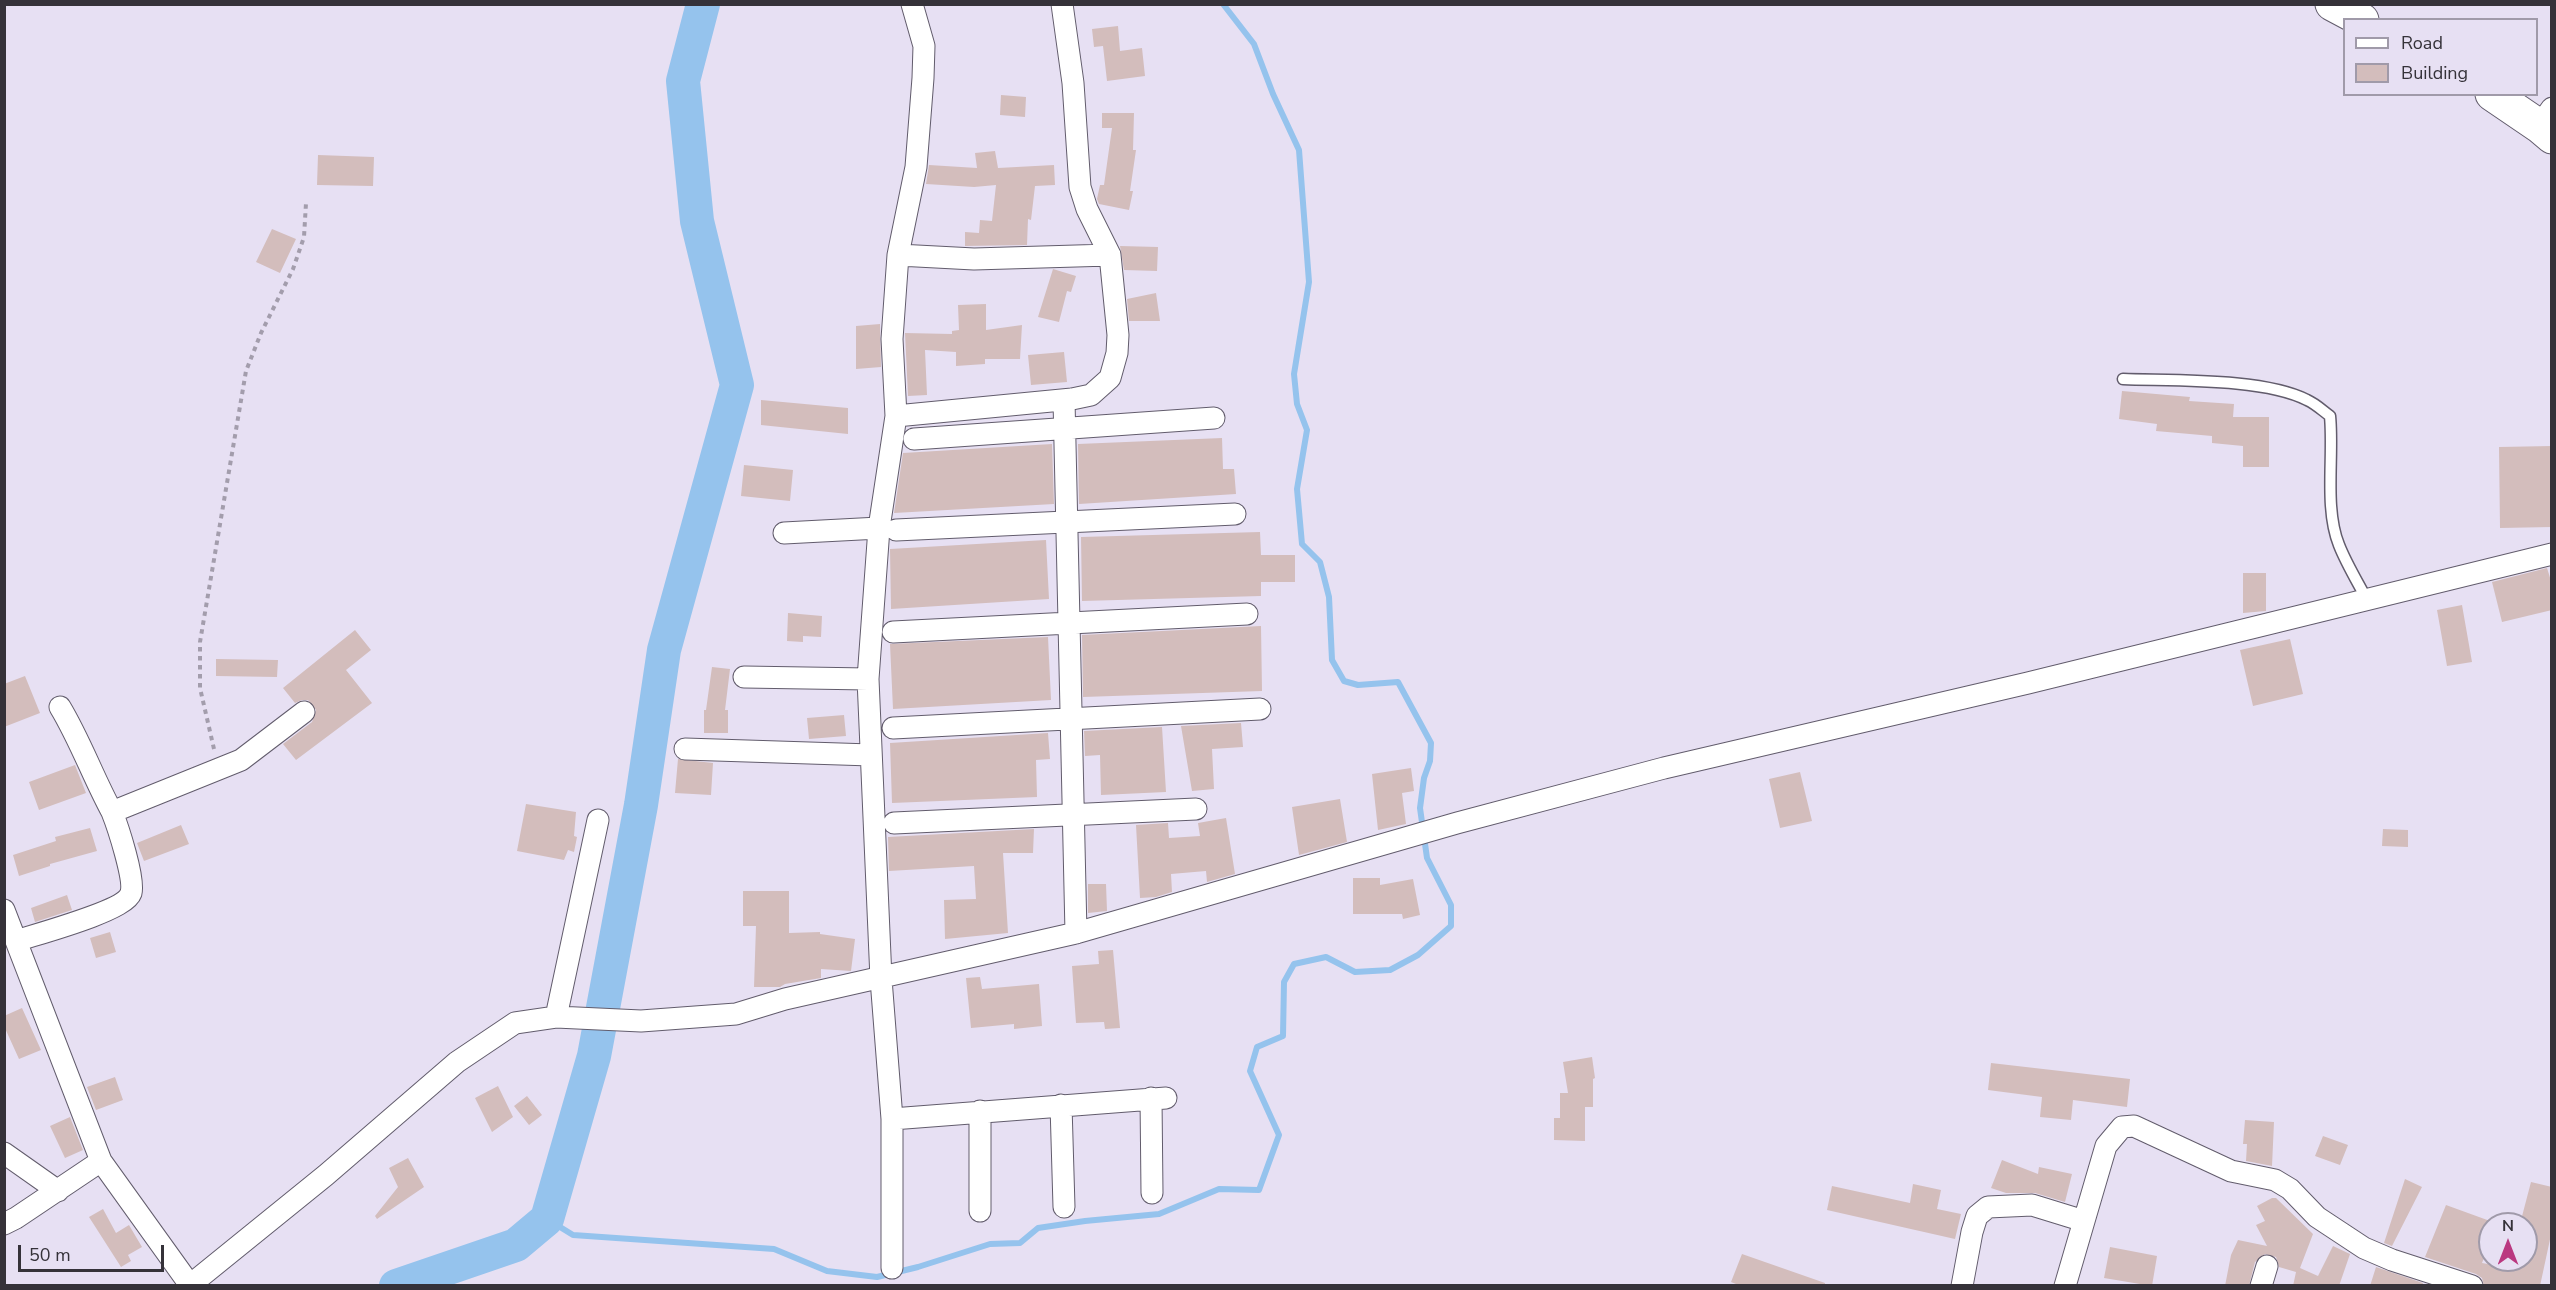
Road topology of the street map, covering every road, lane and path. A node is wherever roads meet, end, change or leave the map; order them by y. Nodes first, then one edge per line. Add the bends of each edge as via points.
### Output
1 (912, 4) edge
2 (1062, 4) edge
3 (2332, 4) edge
4 (2358, 18) edge
5 (2496, 96) edge
6 (2547, 124) edge
7 (306, 203) dead end
8 (898, 255) junction
9 (1110, 255) junction
10 (2123, 379) dead end
11 (1064, 400) junction
12 (896, 416) junction
13 (1214, 418) dead end
14 (1065, 428) junction
15 (914, 439) dead end
16 (1235, 514) dead end
17 (1067, 522) junction
18 (888, 529) junction
19 (784, 533) dead end
20 (2552, 554) edge
21 (2366, 598) junction
22 (1247, 614) dead end
23 (1069, 623) junction
24 (893, 632) dead end
25 (744, 676) dead end
26 (868, 679) junction
27 (60, 707) dead end
28 (1260, 709) dead end
29 (304, 712) dead end
30 (1071, 718) junction
31 (892, 728) dead end
32 (685, 749) dead end
33 (871, 755) junction
34 (219, 771) junction
35 (1196, 809) dead end
36 (112, 812) junction
37 (1073, 815) junction
38 (598, 820) dead end
39 (894, 823) dead end
40 (4, 910) edge
41 (1076, 933) junction
42 (16, 941) junction
43 (880, 979) junction
44 (556, 1017) junction
45 (1061, 1105) junction
46 (980, 1111) junction
47 (892, 1119) junction
48 (4, 1153) edge
49 (101, 1161) junction
50 (58, 1191) junction
51 (1152, 1193) dead end
52 (1064, 1207) dead end
53 (980, 1211) dead end
54 (2084, 1221) junction
55 (4, 1224) edge
56 (892, 1268) dead end
57 (189, 1285) edge
58 (1962, 1286) edge
59 (2065, 1286) edge
60 (2472, 1286) edge

1 - 8 street via 924,46 923,78 916,167
2 - 9 street via 1073,83 1080,187
3 - 4 highway
5 - 6 highway
7 - 34 path via 304,237 293,269 246,371 200,642 200,688
8 - 9 street via 974,259
8 - 12 street via 892,339
9 - 11 street via 1118,335 1110,378 1091,394
10 - 21 lane via 2278,389 2308,400 2330,416 2330,498 2338,544
11 - 12 street
11 - 14 street
12 - 18 street
13 - 14 street
14 - 15 street
14 - 17 street
16 - 17 street
17 - 18 street
17 - 23 street
18 - 19 street
18 - 26 street
20 - 21 street
21 - 41 street via 2028,683 1664,768
22 - 23 street
23 - 24 street
23 - 30 street
25 - 26 street
26 - 33 street
27 - 36 street via 77,734
28 - 30 street
29 - 34 street via 241,760
30 - 31 street
30 - 37 street
32 - 33 street
33 - 43 street
34 - 36 street
35 - 37 street
36 - 42 street via 132,880 127,900 99,914
37 - 39 street
37 - 41 street
38 - 44 street
40 - 42 street
41 - 43 street
42 - 49 street
43 - 44 street via 785,999 736,1014 641,1021
43 - 47 street
44 - 57 street via 515,1023 457,1062 326,1175
45 - 46 street
45 - 51 street via 1158,1098
45 - 52 street
46 - 47 street
46 - 53 street
47 - 56 street
48 - 50 street
49 - 50 street
49 - 57 street
50 - 55 street
54 - 58 street via 2032,1205 1988,1207 1977,1216
54 - 59 street
54 - 60 street via 2106,1146 2122,1127 2134,1126 2231,1172 2275,1180 2318,1217 2364,1248

